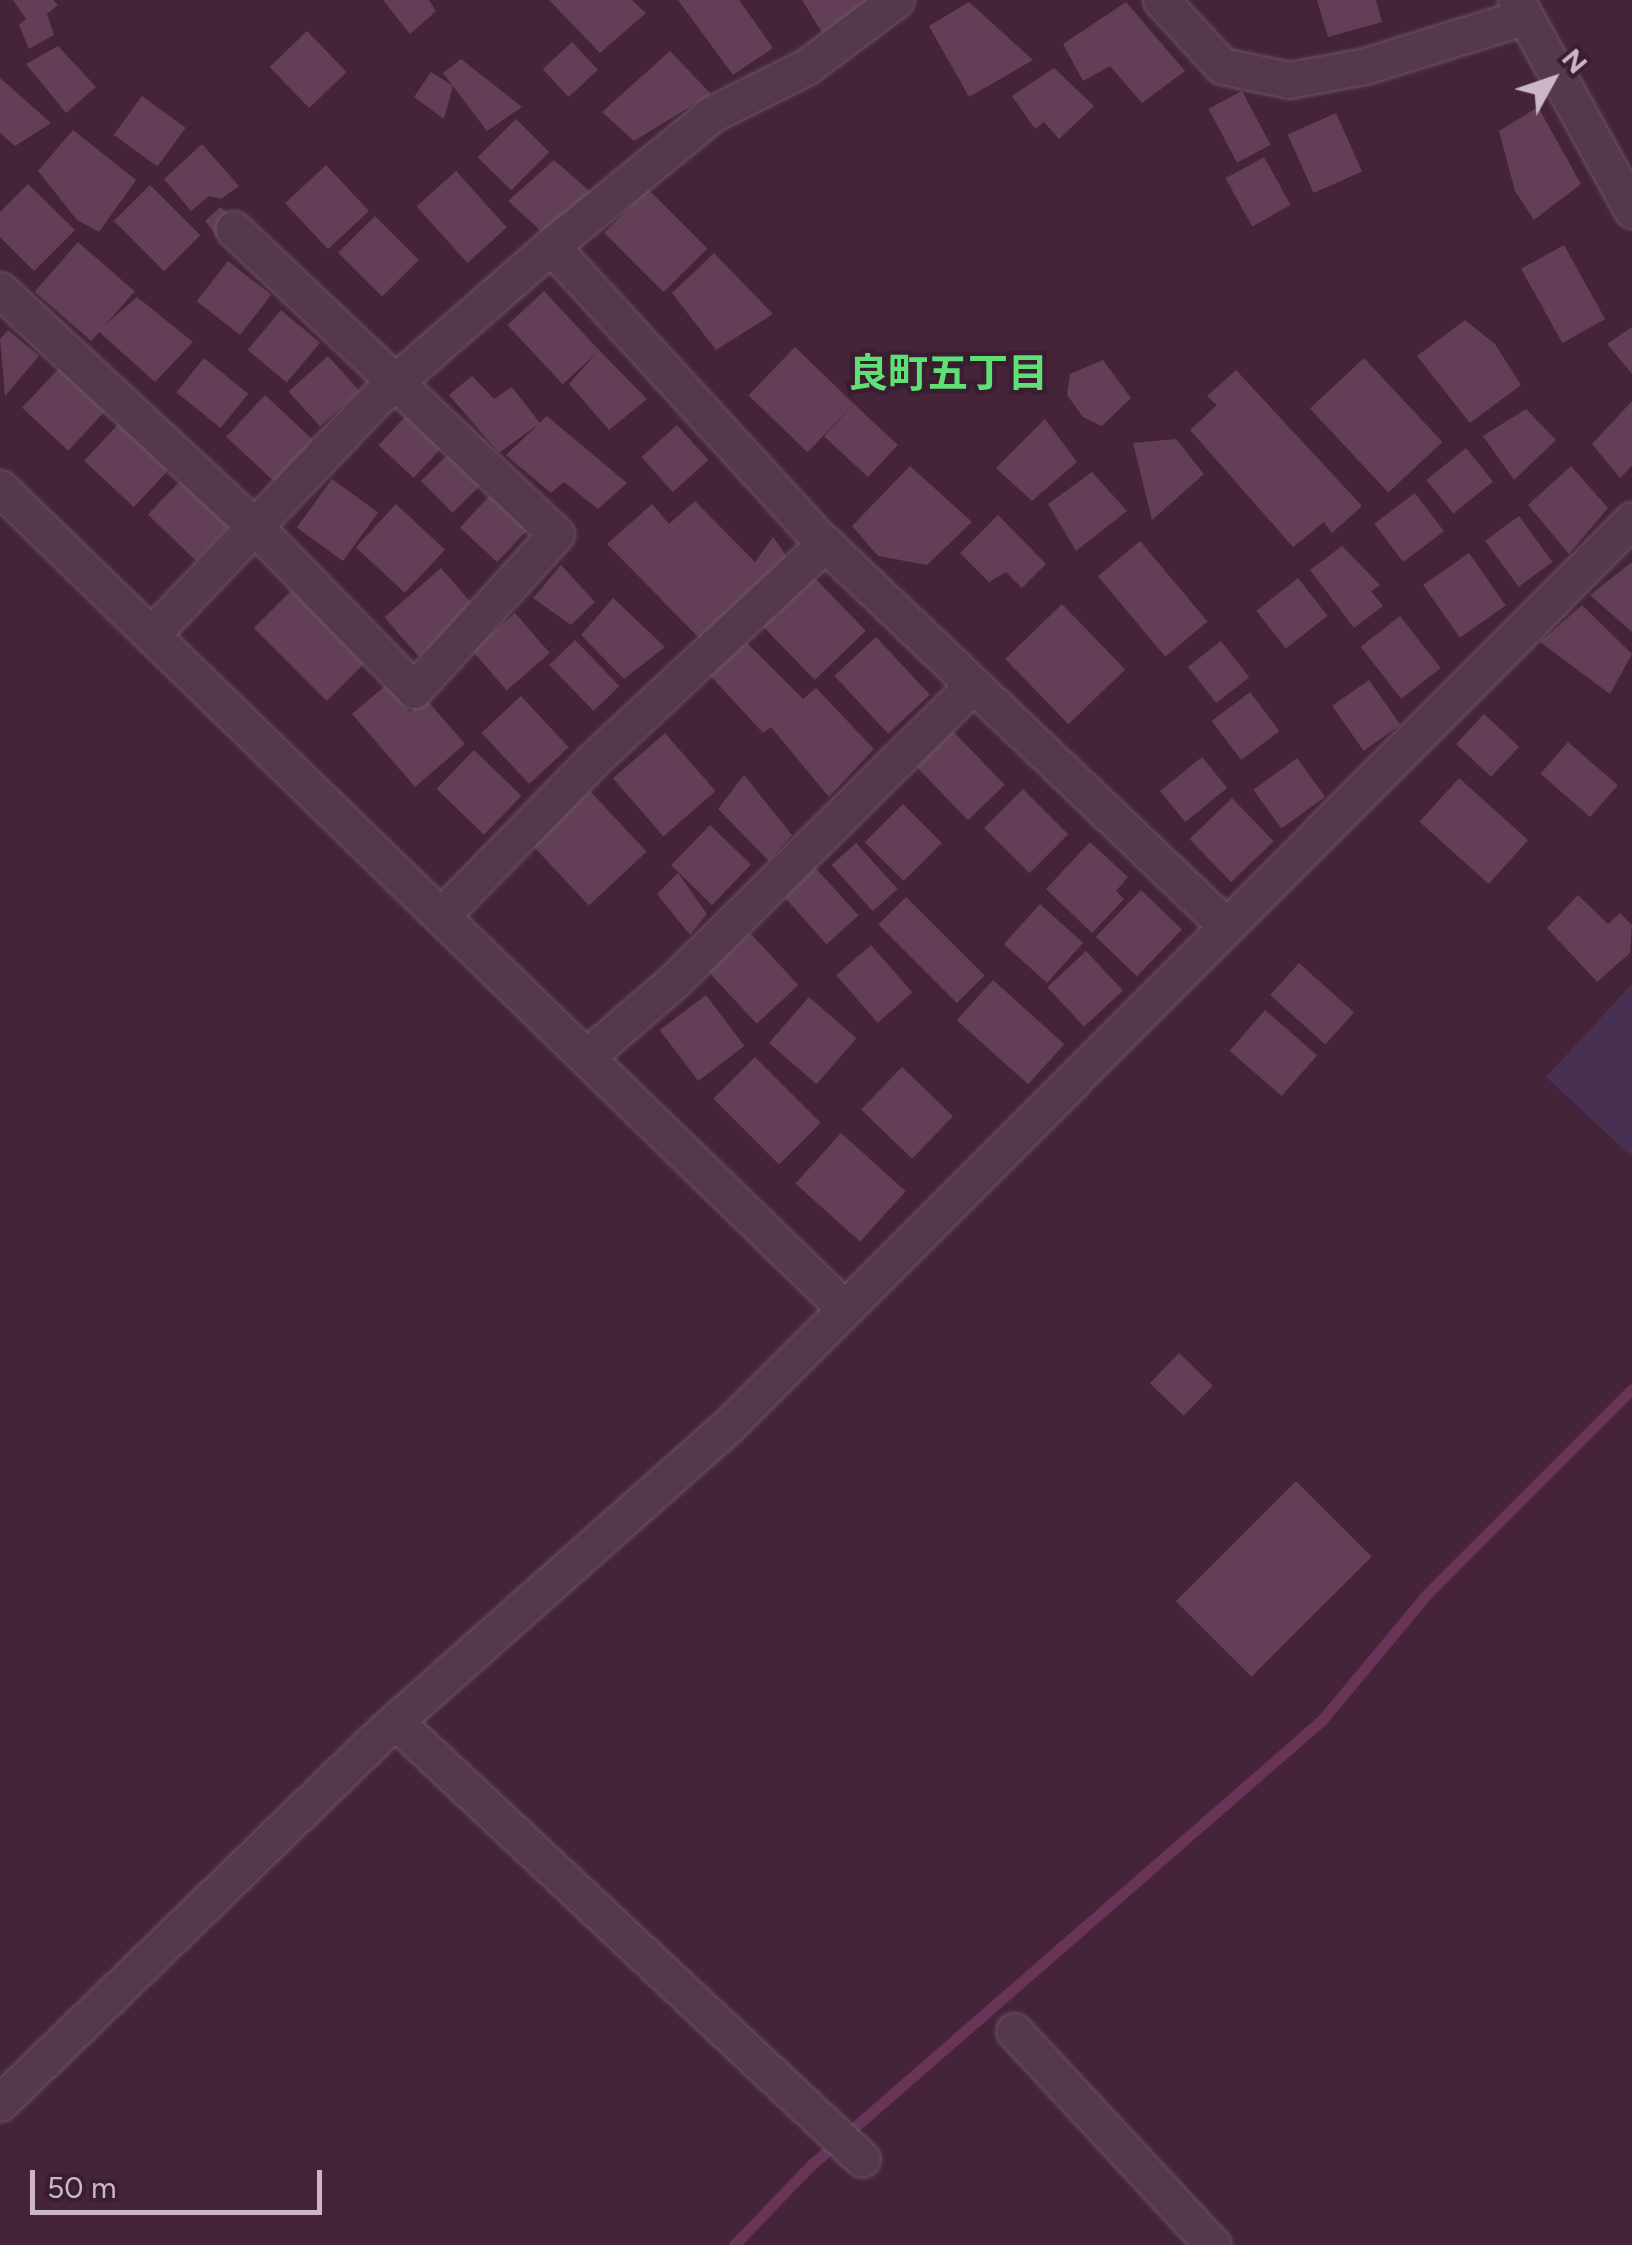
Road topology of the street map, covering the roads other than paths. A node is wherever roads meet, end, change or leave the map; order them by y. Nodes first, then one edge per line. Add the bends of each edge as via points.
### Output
1 (896, 0) edge
2 (1161, 0) edge
3 (1520, 9) edge
4 (1632, 210) edge
5 (234, 229) dead end
6 (551, 246) junction
7 (0, 290) edge
8 (394, 384) junction
9 (0, 488) edge
10 (1632, 520) edge
11 (254, 526) junction
12 (825, 544) junction
13 (152, 634) junction
14 (973, 685) junction
15 (441, 916) junction
16 (1224, 924) junction
17 (586, 1057) junction
18 (844, 1309) junction
19 (396, 1721) junction
20 (1014, 2031) dead end
21 (0, 2104) edge
22 (862, 2159) dead end
23 (1213, 2245) edge

1 - 6 street via 806,68 712,114
2 - 3 street via 1222,66 1289,80 1366,66
3 - 4 street
5 - 8 street
6 - 8 street
6 - 12 street
7 - 11 street
8 - 11 street
8 - 11 street via 556,534 414,690
9 - 13 street
10 - 16 street
11 - 13 street
12 - 14 street
12 - 15 street via 593,760
13 - 15 street
14 - 16 street
14 - 17 street via 674,981
15 - 17 street
16 - 18 street
17 - 18 street
18 - 19 street via 726,1427
19 - 21 street
19 - 22 street
20 - 23 street

